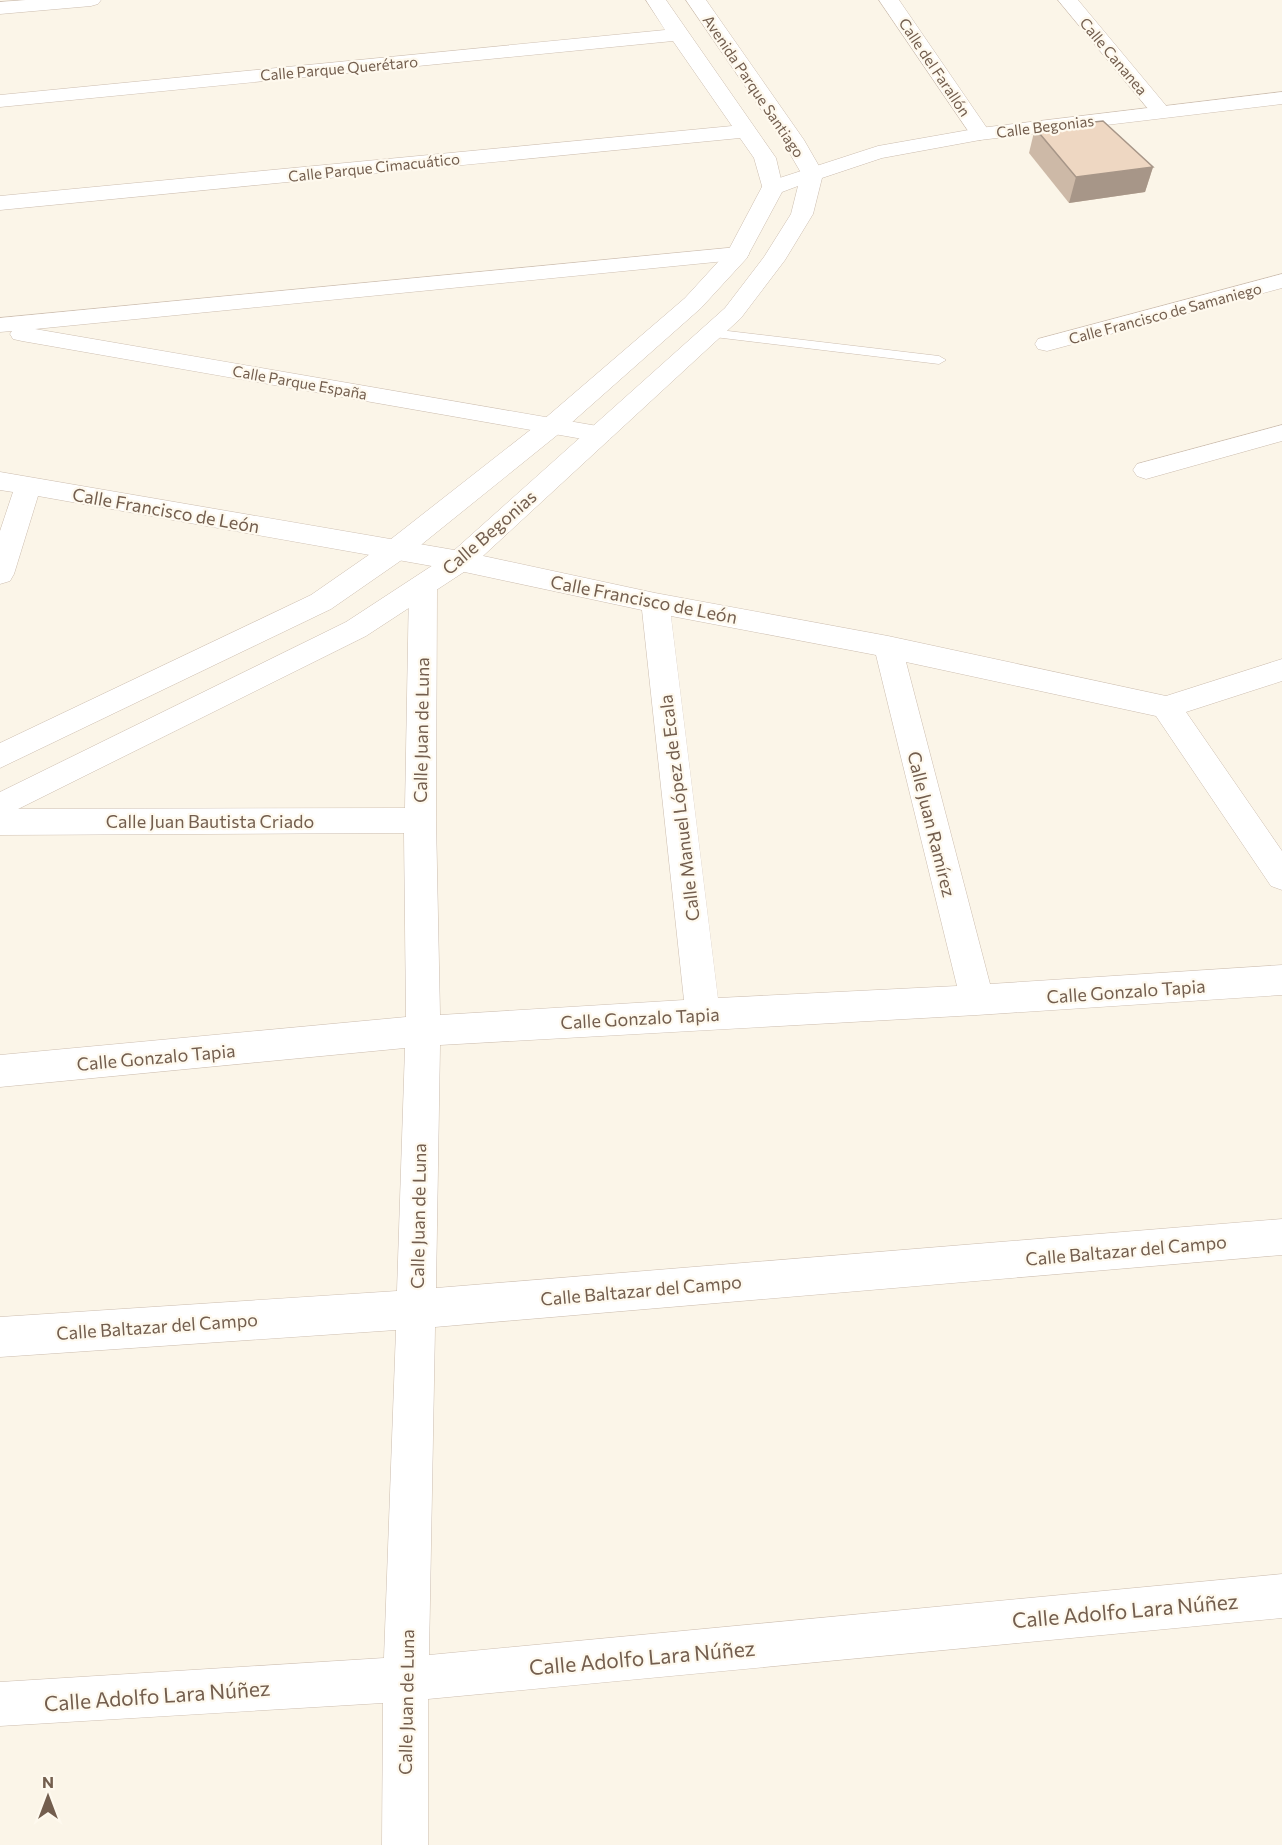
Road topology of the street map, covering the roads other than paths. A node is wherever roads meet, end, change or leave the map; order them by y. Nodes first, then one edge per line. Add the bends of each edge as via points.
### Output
1 (91, 0) edge
2 (656, 0) edge
3 (696, 0) edge
4 (889, 0) edge
5 (1068, 0) edge
6 (0, 8) edge
7 (678, 35) junction
8 (1282, 98) edge
9 (0, 101) edge
10 (1161, 112) junction
11 (747, 130) junction
12 (980, 134) junction
13 (812, 173) junction
14 (772, 188) junction
15 (0, 203) edge
16 (738, 254) junction
17 (1282, 281) edge
18 (0, 325) edge
19 (0, 330) edge
20 (711, 333) junction
21 (1047, 344) dead end
22 (939, 360) dead end
23 (552, 426) junction
24 (1282, 433) edge
25 (600, 434) junction
26 (1146, 470) dead end
27 (0, 481) edge
28 (28, 486) junction
29 (396, 550) junction
30 (460, 561) junction
31 (0, 574) edge
32 (423, 587) junction
33 (654, 603) junction
34 (888, 647) junction
35 (1282, 670) edge
36 (1166, 707) junction
37 (0, 756) edge
38 (0, 806) edge
39 (420, 820) junction
40 (0, 822) edge
41 (1282, 877) edge
42 (1282, 980) edge
43 (977, 1000) junction
44 (703, 1014) junction
45 (423, 1031) junction
46 (0, 1071) edge
47 (1282, 1237) edge
48 (416, 1309) junction
49 (0, 1337) edge
50 (1282, 1596) edge
51 (406, 1679) junction
52 (0, 1704) edge
53 (405, 1845) edge

1 - 6 street
2 - 7 street, Avenida Parque Santiago
3 - 13 street, Avenida Parque Santiago
4 - 12 street, Calle del Farallón
5 - 10 street, Calle Cananea
7 - 9 street, Calle Parque Querétaro
7 - 11 street, Avenida Parque Santiago
8 - 10 street, Calle Begonias
10 - 12 street, Calle Begonias
11 - 14 street, Avenida Parque Santiago via 765,158
11 - 15 street, Calle Parque Cimacuático
12 - 13 street, Calle Begonias via 878,152
13 - 14 street, Calle Begonias
13 - 20 street, Calle Begonias via 802,214 774,260 733,313
14 - 16 street
16 - 18 street
16 - 23 street via 693,303
17 - 21 street, Calle Francisco de Samaniego
19 - 23 street, Calle Parque España
20 - 22 lane
20 - 25 street, Calle Begonias
23 - 25 street, Calle Parque España
23 - 29 street
24 - 26 street
25 - 30 street, Calle Begonias
27 - 28 street, Calle Francisco de León
28 - 29 street, Calle Francisco de León
28 - 31 street
29 - 30 street, Calle Francisco de León
29 - 37 street via 321,602
30 - 32 street, Calle Begonias
30 - 33 street, Calle Francisco de León
32 - 38 street, Calle Begonias via 356,629
32 - 39 street, Calle Juan de Luna
33 - 34 street, Calle Francisco de León
33 - 44 street, Calle Manuel López de Ecala
34 - 36 street, Calle Francisco de León
34 - 43 street, Calle Juan Ramírez
35 - 36 street, Calle Francisco de León
36 - 41 street
39 - 40 street, Calle Juan Bautista Criado
39 - 45 street, Calle Juan de Luna
42 - 43 street, Calle Gonzalo Tapia
43 - 44 street, Calle Gonzalo Tapia
44 - 45 street, Calle Gonzalo Tapia
45 - 46 street, Calle Gonzalo Tapia
45 - 48 street, Calle Juan de Luna
47 - 48 street, Calle Baltazar del Campo
48 - 49 street, Calle Baltazar del Campo
48 - 51 street, Calle Juan de Luna
50 - 51 street, Calle Adolfo Lara Núñez
51 - 52 street, Calle Adolfo Lara Núñez
51 - 53 street, Calle Juan de Luna

